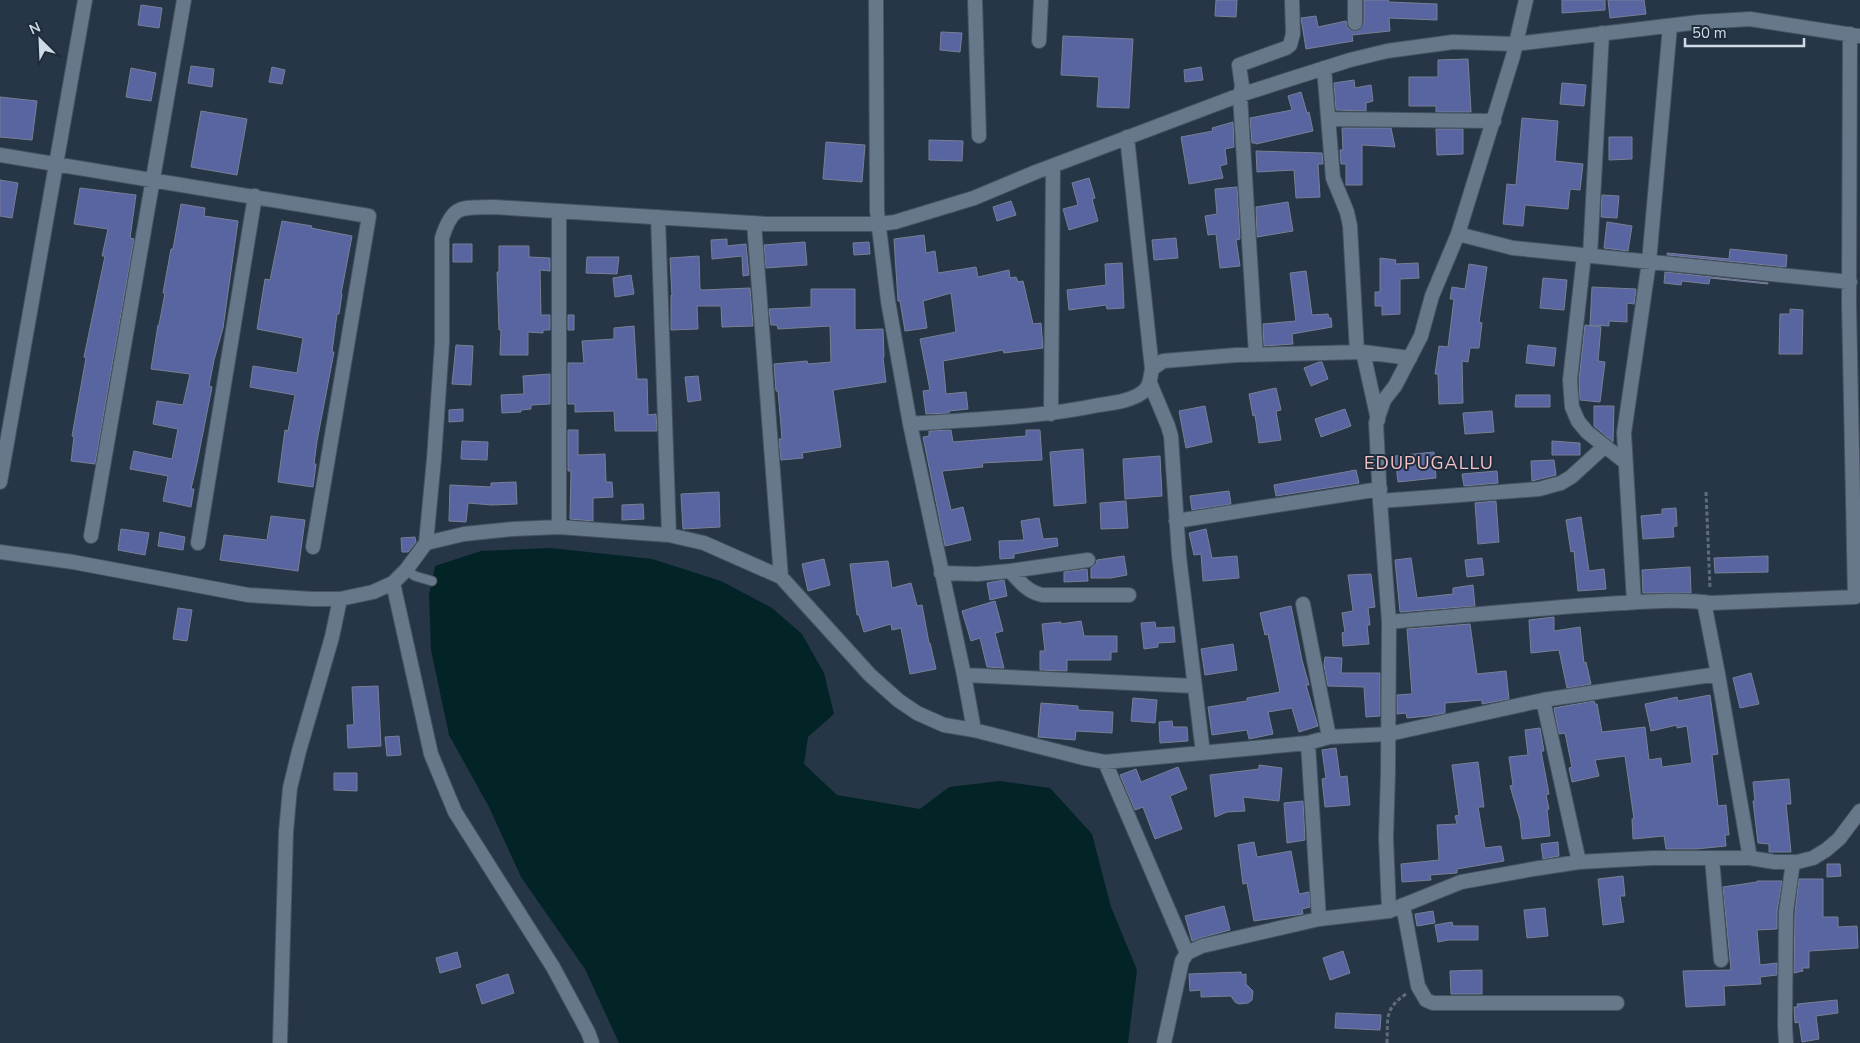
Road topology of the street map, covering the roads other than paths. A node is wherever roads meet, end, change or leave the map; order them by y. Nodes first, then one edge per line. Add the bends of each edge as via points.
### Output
1 (85, 0) edge
2 (184, 0) edge
3 (876, 0) edge
4 (975, 0) edge
5 (1041, 0) edge
6 (1292, 0) edge
7 (1355, 0) edge
8 (1526, 0) edge
9 (1355, 23) dead end
10 (1670, 26) junction
11 (1602, 34) junction
12 (1855, 35) edge
13 (1040, 40) dead end
14 (1515, 44) junction
15 (1324, 68) junction
16 (1241, 90) junction
17 (1329, 119) junction
18 (1494, 122) junction
19 (979, 136) dead end
20 (1127, 137) junction
21 (0, 156) edge
22 (56, 164) junction
23 (1053, 166) junction
24 (153, 180) junction
25 (255, 196) junction
26 (559, 211) junction
27 (658, 217) junction
28 (754, 223) junction
29 (879, 224) junction
30 (1458, 234) junction
31 (1587, 256) junction
32 (1649, 262) junction
33 (1855, 265) edge
34 (1850, 282) junction
35 (1855, 304) edge
36 (1360, 352) junction
37 (1256, 355) junction
38 (1410, 358) junction
39 (1152, 369) junction
40 (1150, 383) junction
41 (1051, 414) junction
42 (1378, 420) junction
43 (910, 424) junction
44 (1605, 446) junction
45 (1625, 462) junction
46 (0, 482) edge
47 (1380, 495) junction
48 (1176, 521) junction
49 (559, 527) junction
50 (669, 535) junction
51 (91, 536) dead end
52 (198, 543) dead end
53 (426, 543) junction
54 (313, 547) dead end
55 (0, 552) edge
56 (1088, 560) dead end
57 (406, 570) junction
58 (1010, 571) junction
59 (941, 573) junction
60 (781, 577) junction
61 (432, 581) dead end
62 (393, 584) junction
63 (1129, 595) dead end
64 (1857, 596) edge
65 (340, 599) junction
66 (1634, 602) junction
67 (1707, 603) junction
68 (1303, 604) dead end
69 (1390, 622) junction
70 (1718, 674) junction
71 (964, 675) junction
72 (1194, 686) junction
73 (1544, 700) junction
74 (974, 730) junction
75 (1388, 734) junction
76 (1329, 737) junction
77 (1308, 742) junction
78 (1203, 753) junction
79 (1105, 762) junction
80 (1860, 811) edge
81 (1750, 858) junction
82 (1712, 859) junction
83 (1579, 862) junction
84 (1793, 862) junction
85 (1403, 905) junction
86 (1389, 911) junction
87 (1319, 919) junction
88 (1187, 953) junction
89 (1721, 960) dead end
90 (1617, 1003) dead end
91 (280, 1043) edge
92 (592, 1043) edge
93 (1164, 1043) edge
94 (1786, 1043) edge

1 - 22 street
2 - 24 street
3 - 29 street
4 - 19 street
5 - 13 street
6 - 16 street via 1293,34 1290,44 1239,65
7 - 9 street
8 - 14 street
10 - 11 street
10 - 12 street via 1750,20
10 - 32 street
11 - 14 street
11 - 31 street
12 - 33 street via 1848,154
14 - 15 street via 1432,44 1387,51
14 - 18 street
15 - 16 street
15 - 17 street
16 - 20 street
16 - 37 street
17 - 18 street
17 - 36 street via 1333,178 1350,226
18 - 30 street
20 - 23 street
20 - 39 street
21 - 22 street
22 - 24 street
22 - 46 street
23 - 29 street via 974,198
23 - 41 street
24 - 25 street
24 - 51 street
25 - 52 street
25 - 54 street via 368,216
26 - 27 street
26 - 49 street
26 - 53 street via 474,207 452,213 447,223 442,238 442,343
27 - 28 street
27 - 50 street
28 - 29 street
28 - 60 street
29 - 43 street via 888,301
30 - 31 street via 1513,248
30 - 38 street
31 - 32 street
31 - 44 street via 1570,396 1578,421 1586,432
32 - 34 street
32 - 45 street via 1626,420
33 - 34 street
34 - 35 street
35 - 64 street
36 - 37 street
36 - 38 street
36 - 42 street
37 - 39 street via 1163,361
38 - 42 street via 1384,400
39 - 40 street
40 - 41 street via 1145,391 1122,401
40 - 48 street via 1171,436
41 - 43 street
42 - 47 street
43 - 59 street
44 - 45 street
44 - 47 street via 1561,484 1539,489
45 - 66 street
47 - 48 street
47 - 69 street
48 - 72 street
49 - 50 street
49 - 53 street via 464,534
50 - 60 street via 704,543
53 - 57 street
55 - 65 street via 248,594
56 - 58 street
57 - 61 lane
57 - 62 street
58 - 59 street
58 - 63 street via 1033,593 1042,595
59 - 71 street
60 - 74 street via 870,675 898,700 944,725
62 - 65 street
62 - 92 street via 431,754 444,789 455,812 553,968
64 - 67 street
65 - 91 street via 290,788
66 - 67 street
66 - 69 street
67 - 70 street
68 - 76 street
69 - 75 street
70 - 73 street
70 - 81 street
71 - 72 street
71 - 74 street
72 - 78 street
73 - 75 street
73 - 83 street
74 - 79 street
75 - 76 street
75 - 86 street via 1386,838
76 - 77 street
77 - 78 street
77 - 87 street
78 - 79 street
79 - 88 street
80 - 84 street via 1839,839 1826,850 1813,858
81 - 82 street
81 - 84 street
82 - 83 street
82 - 89 street
83 - 85 street via 1461,882
84 - 94 street via 1786,912
85 - 86 street
85 - 90 street via 1418,986 1426,1000 1433,1003
86 - 87 street
87 - 88 street via 1202,946
88 - 93 street via 1182,961

